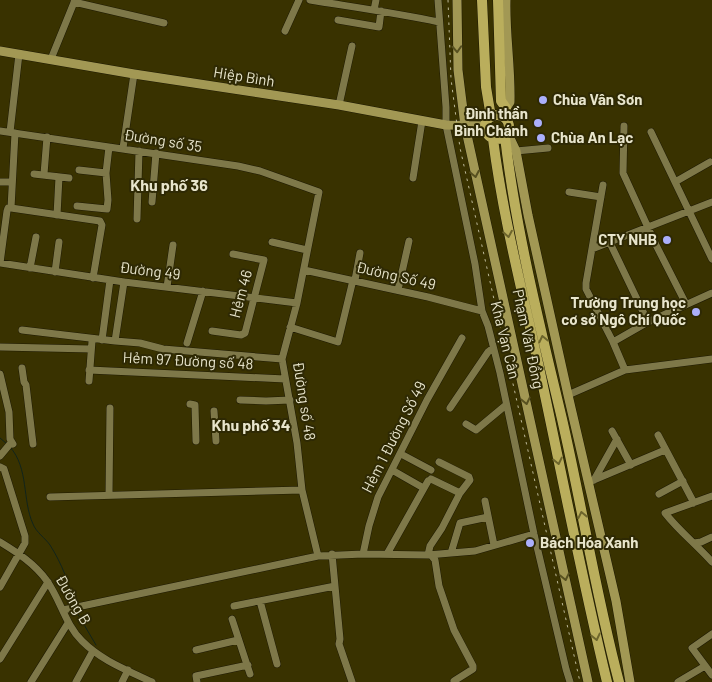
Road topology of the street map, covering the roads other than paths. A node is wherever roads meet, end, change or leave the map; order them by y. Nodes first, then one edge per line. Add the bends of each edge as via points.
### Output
1 (299, 0) edge
2 (310, 0) edge
3 (376, 0) edge
4 (438, 0) edge
5 (457, 0) edge
6 (482, 0) edge
7 (498, 0) edge
8 (506, 0) edge
9 (75, 1) edge
10 (324, 1) edge
11 (348, 3) edge
12 (377, 11) junction
13 (338, 20) dead end
14 (439, 22) junction
15 (164, 23) dead end
16 (285, 31) dead end
17 (352, 46) dead end
18 (0, 51) edge
19 (19, 54) junction
20 (51, 59) junction
21 (134, 74) junction
22 (338, 105) junction
23 (506, 108) junction
24 (491, 116) junction
25 (507, 119) junction
26 (422, 121) junction
27 (446, 125) junction
28 (465, 126) junction
29 (485, 126) junction
30 (624, 126) dead end
31 (0, 131) edge
32 (651, 132) dead end
33 (12, 133) junction
34 (506, 135) junction
35 (47, 137) junction
36 (494, 139) junction
37 (109, 147) junction
38 (123, 148) junction
39 (548, 148) dead end
40 (516, 151) junction
41 (139, 152) junction
42 (156, 153) junction
43 (710, 162) dead end
44 (79, 170) dead end
45 (106, 172) junction
46 (34, 174) dead end
47 (44, 174) junction
48 (59, 176) junction
49 (69, 178) dead end
50 (413, 178) dead end
51 (0, 182) edge
52 (12, 182) junction
53 (675, 182) junction
54 (603, 185) dead end
55 (319, 192) joint
56 (569, 192) dead end
57 (601, 197) junction
58 (152, 202) dead end
59 (712, 202) edge
60 (78, 206) dead end
61 (11, 208) junction
62 (690, 212) junction
63 (56, 215) junction
64 (137, 219) dead end
65 (648, 227) junction
66 (36, 237) dead end
67 (409, 241) dead end
68 (59, 242) dead end
69 (272, 242) dead end
70 (610, 243) junction
71 (173, 245) dead end
72 (592, 249) junction
73 (307, 250) junction
74 (360, 253) dead end
75 (232, 254) dead end
76 (712, 259) edge
77 (0, 263) edge
78 (30, 268) junction
79 (304, 270) junction
80 (54, 272) junction
81 (93, 278) junction
82 (110, 280) junction
83 (354, 280) junction
84 (124, 282) junction
85 (167, 287) junction
86 (398, 290) junction
87 (203, 291) junction
88 (712, 293) edge
89 (253, 298) junction
90 (297, 303) junction
91 (686, 304) junction
92 (482, 311) junction
93 (648, 322) junction
94 (290, 327) junction
95 (22, 330) dead end
96 (212, 331) dead end
97 (462, 338) dead end
98 (102, 340) junction
99 (115, 341) junction
100 (613, 342) junction
101 (188, 343) dead end
102 (0, 348) edge
103 (493, 348) junction
104 (282, 359) junction
105 (712, 359) edge
106 (22, 368) dead end
107 (89, 370) junction
108 (625, 370) junction
109 (0, 374) edge
110 (285, 379) junction
111 (89, 381) dead end
112 (568, 396) junction
113 (240, 400) dead end
114 (290, 400) junction
115 (190, 404) dead end
116 (506, 405) junction
117 (110, 408) dead end
118 (450, 408) dead end
119 (214, 411) dead end
120 (466, 424) dead end
121 (612, 431) dead end
122 (658, 435) dead end
123 (617, 439) junction
124 (196, 441) dead end
125 (216, 441) dead end
126 (33, 444) dead end
127 (665, 450) junction
128 (401, 454) junction
129 (0, 456) edge
130 (439, 462) dead end
131 (631, 465) junction
132 (0, 467) edge
133 (392, 470) junction
134 (431, 470) dead end
135 (591, 481) junction
136 (683, 481) junction
137 (420, 486) dead end
138 (302, 490) junction
139 (460, 494) junction
140 (660, 494) dead end
141 (109, 495) junction
142 (712, 496) edge
143 (50, 497) dead end
144 (485, 501) dead end
145 (694, 503) junction
146 (488, 517) junction
147 (534, 534) junction
148 (712, 537) edge
149 (0, 542) edge
150 (694, 543) junction
151 (494, 545) junction
152 (451, 553) junction
153 (19, 554) junction
154 (332, 554) junction
155 (363, 554) junction
156 (387, 554) junction
157 (430, 555) junction
158 (318, 556) junction
159 (712, 562) edge
160 (48, 582) junction
161 (335, 586) junction
162 (0, 587) edge
163 (260, 601) junction
164 (234, 606) dead end
165 (70, 608) junction
166 (232, 619) dead end
167 (68, 623) junction
168 (712, 634) edge
169 (238, 640) junction
170 (196, 650) dead end
171 (93, 651) junction
172 (0, 659) edge
173 (277, 664) dead end
174 (248, 665) junction
175 (705, 666) junction
176 (128, 670) junction
177 (250, 674) dead end
178 (712, 676) edge
179 (454, 681) dead end
180 (31, 682) edge
181 (76, 682) edge
182 (122, 682) edge
183 (152, 682) edge
184 (197, 682) edge
185 (352, 682) edge
186 (570, 682) edge
187 (588, 682) edge
188 (607, 682) edge
189 (619, 682) edge
190 (630, 682) edge
191 (678, 682) edge

1 - 16 street
2 - 10 street
3 - 12 street
4 - 14 street, Kha Vạn Cân
5 -> 28 main road, Phạm Văn Đồng via 458,70
6 - 24 highway via 486,87
7 - 23 highway via 501,101
8 - 23 main road via 511,83 510,102
9 - 15 street
9 - 20 street
10 - 11 street
11 - 12 street
12 - 13 street via 379,27
12 - 14 street
14 - 27 street, Kha Vạn Cân
17 - 22 street
18 - 19 main road, Hiệp Bình
19 - 20 main road, Hiệp Bình
19 - 33 street
20 - 21 main road, Hiệp Bình
21 - 22 main road, Hiệp Bình
21 - 38 street
22 - 26 main road, Hiệp Bình
23 - 25 highway
24 - 25 highway via 498,114
24 - 29 highway
25 - 34 highway via 510,126
26 - 27 main road, Hiệp Bình
26 - 50 street
27 - 28 main road, Hiệp Bình
27 - 92 street, Kha Vạn Cân
28 - 29 main road, Hiệp Bình
28 -> 187 main road, Phạm Văn Đồng
29 - 36 highway via 487,134
30 - 65 street via 623,172
31 - 33 street, Đường số 35
32 - 53 street
33 - 35 street, Đường số 35
33 - 52 street
34 - 36 highway
34 - 40 main road, Phạm Văn Đồng
189 -> 34 highway, Phạm Văn Đồng via 513,195
35 - 37 street, Đường số 35
35 - 47 street
36 -> 188 highway, Phạm Văn Đồng via 510,243
37 - 38 street, Đường số 35
37 - 45 street
38 - 41 street, Đường số 35
39 - 40 street
40 - 112 main road, Phạm Văn Đồng
41 - 42 street, Đường số 35
41 - 64 street
42 - 55 street, Đường số 35 via 260,171
42 - 58 street
43 - 53 street
44 - 45 street
45 - 60 street via 107,209
46 - 47 street
47 - 48 street
48 - 49 street
48 - 63 street
51 - 52 street
52 - 61 street
53 - 62 street
54 - 57 street
55 - 73 street, Đường số 48
56 - 57 street
57 - 72 street
59 - 62 street
61 - 63 street
61 - 77 street via 7,211
62 - 65 street
62 - 76 street
63 - 81 street via 101,222
65 - 70 street
65 - 91 street
66 - 78 street
67 - 86 street
68 - 80 street
69 - 73 street
70 - 72 street
70 - 93 street
71 - 85 street
72 - 100 street via 586,289
73 - 79 street, Đường số 48
74 - 83 street
75 - 89 street, Hẻm 46 via 264,260
77 - 78 street, Đường 49
78 - 80 street, Đường 49
79 - 83 street, Đường Số 49
79 - 90 street, Đường số 48
80 - 81 street, Đường 49
81 - 82 street, Đường 49
82 - 84 street, Đường 49
82 - 98 street
83 - 86 street, Đường Số 49
83 - 94 street via 338,342
84 - 85 street, Đường 49
84 - 99 street
85 - 87 street, Đường 49
86 - 92 street, Đường Số 49
87 - 89 street, Đường 49
87 - 101 street
88 - 91 street
89 - 90 street, Đường 49
89 - 96 street, Hẻm 46 via 244,335
90 - 94 street, Đường số 48
91 - 93 street
92 - 103 street, Kha Vạn Cân
93 - 100 street
94 - 104 street, Đường số 48
95 - 98 street
97 - 128 street, Hẻm 1 Đường Số 49 via 426,400
98 - 99 street
99 - 104 street via 163,349
100 - 108 street
102 - 107 street via 91,345
103 - 116 street, Kha Vạn Cân
103 - 118 street
104 - 110 street, Đường số 48
105 - 108 street
106 - 126 street
107 - 110 street, Hẻm 97 Đường số 48
107 - 111 street
108 - 112 street
109 - 129 street via 12,444
110 - 114 street, Đường số 48
112 - 135 main road, Phạm Văn Đồng
113 - 114 street
114 - 138 street, Đường số 48
115 - 124 street via 196,405
116 - 120 street via 476,430
116 - 147 street, Kha Vạn Cân
117 - 141 street
119 - 125 street
121 - 123 street
122 - 127 street
123 - 131 street
123 - 135 street
127 - 131 street
127 - 136 street
128 - 133 street, Hẻm 1 Đường Số 49
128 - 134 street
130 - 139 street via 469,477
131 - 135 street
132 - 153 street via 4,469 25,536
133 - 137 street
133 - 155 street, Hẻm 1 Đường Số 49 via 378,497
135 - 190 main road, Phạm Văn Đồng
136 - 140 street
136 - 145 street
138 - 141 street
138 - 158 street, Đường số 48
139 - 156 street via 430,480
139 - 157 street via 430,546
141 - 143 street
142 - 145 street
144 - 146 street
145 - 150 street via 665,513
146 - 151 street
146 - 152 street via 460,523
147 - 151 street
147 - 186 street, Kha Vạn Cân
148 - 150 street
149 - 153 street, Đường B
150 - 159 street
151 - 152 street
152 - 157 street
153 - 160 street, Đường B
153 - 162 street
154 - 155 street
154 - 158 street
154 - 161 street
155 - 156 street
156 - 157 street
157 - 179 street via 435,560 439,586 451,622 473,666
158 - 165 street
160 - 165 street, Đường B
160 - 172 street
161 - 163 street
161 - 185 street via 339,644
163 - 164 street
163 - 173 street
165 - 167 street, Đường B
166 - 169 street
167 - 171 street, Đường B
167 - 180 street
168 - 175 street via 692,648
169 - 170 street
169 - 174 street
171 - 176 street, Đường B
171 - 181 street
174 - 177 street
174 - 184 street via 196,676
175 - 178 street
175 - 191 street
176 - 182 street
176 - 183 street, Đường B

